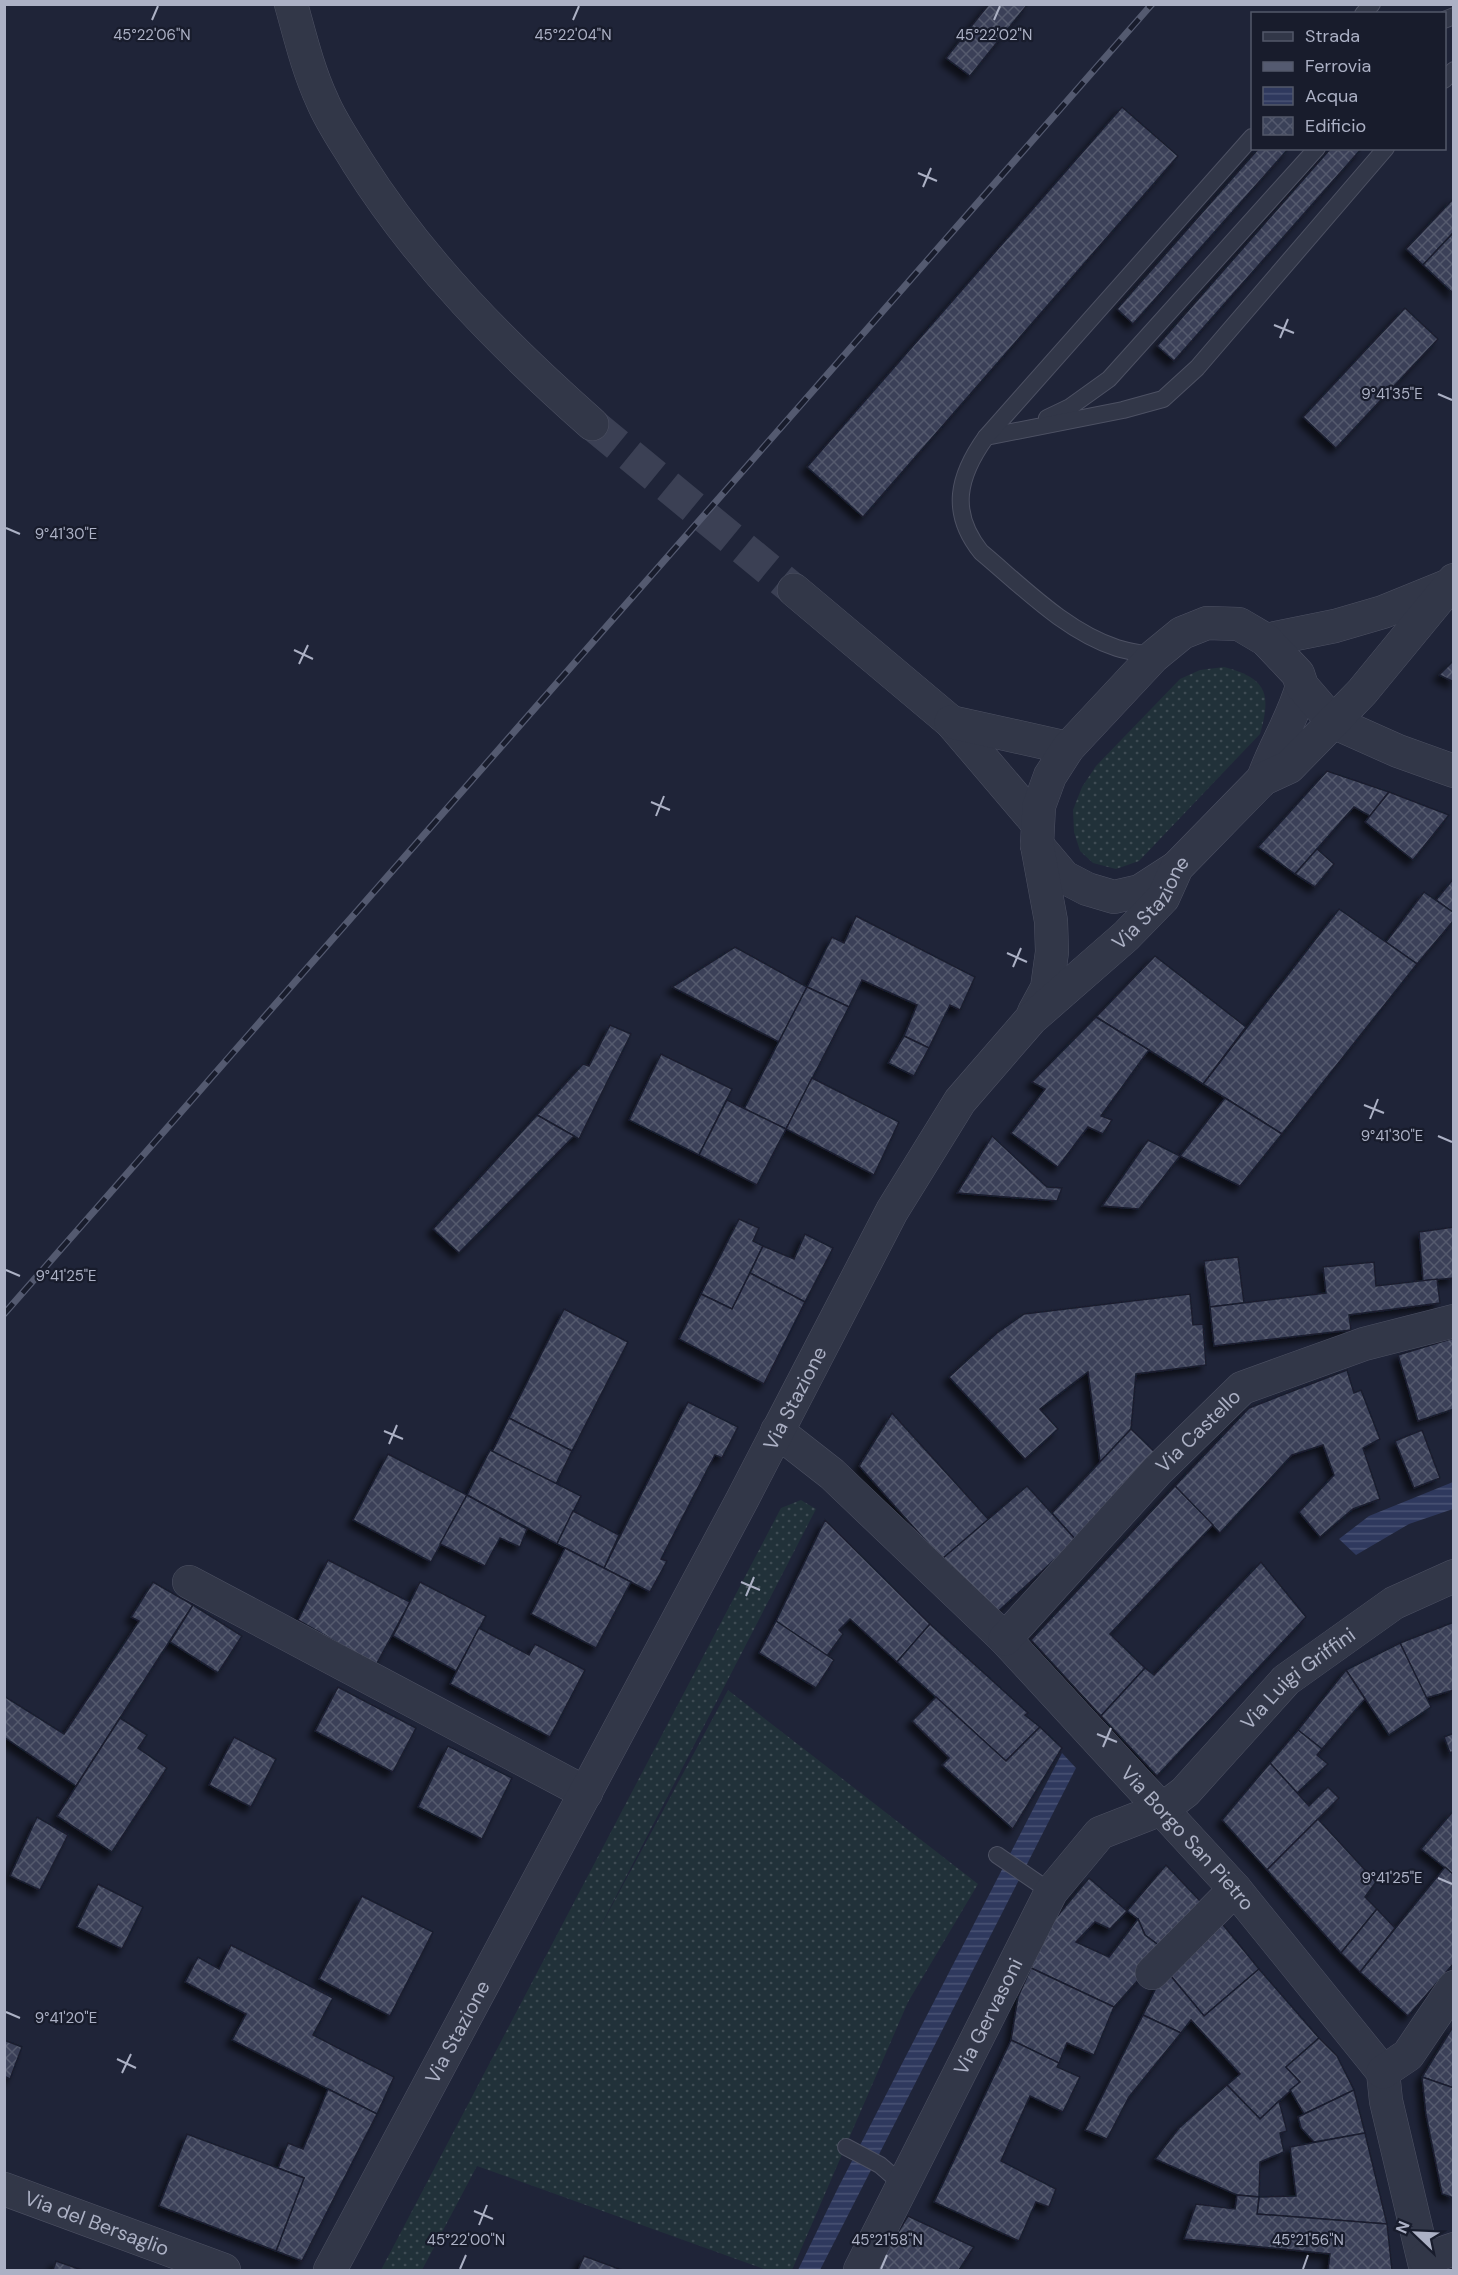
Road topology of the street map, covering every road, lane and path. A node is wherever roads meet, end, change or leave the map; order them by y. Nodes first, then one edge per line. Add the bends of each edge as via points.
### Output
1 (291, 4) edge
2 (1251, 139) edge
3 (1315, 150) edge
4 (1384, 150) edge
5 (592, 424) tunnel mouth
6 (1028, 428) junction
7 (986, 437) junction
8 (1451, 583) edge
9 (794, 590) tunnel mouth
10 (1266, 640) junction
11 (1154, 656) junction
12 (1302, 686) junction
13 (951, 722) junction
14 (1333, 723) junction
15 (1068, 747) junction
16 (1454, 771) edge
17 (1263, 779) junction
18 (1037, 834) junction
19 (1177, 867) junction
20 (1031, 1019) junction
21 (1454, 1321) edge
22 (777, 1431) junction
23 (1454, 1576) edge
24 (189, 1582) dead end
25 (1005, 1639) junction
26 (586, 1793) junction
27 (1164, 1808) junction
28 (997, 1855) dead end
29 (1235, 1889) junction
30 (1051, 1892) junction
31 (1152, 1972) dead end
32 (1454, 1987) edge
33 (1383, 2072) junction
34 (846, 2147) dead end
35 (903, 2185) junction
36 (4, 2189) edge
37 (1435, 2260) edge
38 (224, 2271) edge
39 (330, 2271) edge
40 (860, 2271) edge

1 - 5 street via 322,100 382,201 466,303
2 - 7 lane
3 - 6 lane via 1109,379 1070,407
4 - 6 lane via 1197,368 1163,399
6 - 7 lane
7 - 11 lane via 970,463 960,500 962,516 981,552 1078,629 1118,648
8 - 10 street, Via Stazione via 1373,615
8 - 14 street, Via Stazione
9 - 13 street
10 - 11 street via 1239,624 1207,623 1182,633
10 - 12 street via 1298,674
11 - 15 street
12 - 14 street
12 - 17 street, Via Stazione
13 - 15 street
13 - 18 street
14 - 16 street
14 - 17 street, Via Stazione via 1288,767
15 - 18 street via 1050,776 1039,806
17 - 19 street, Via Stazione
18 - 19 street via 1064,877 1087,890 1114,897 1140,891
18 - 20 street, Via Stazione via 1053,952 1047,988
19 - 20 street, Via Stazione via 1163,898
20 - 22 street, Via Stazione via 960,1101 938,1134 892,1211
21 - 25 street, Via Castello via 1364,1344 1242,1388 1157,1471
22 - 25 street, Via Borgo San Pietro via 832,1474
22 - 26 street, Via Stazione
23 - 27 street, Via Luigi Griffini via 1394,1603 1286,1680 1185,1792
24 - 26 street
25 - 27 street, Via Borgo San Pietro
26 - 39 street, Via Stazione
27 - 29 street, Via Borgo San Pietro
27 - 30 street, Via Gervasoni via 1100,1833
28 - 30 lane
29 - 31 street
29 - 33 street, Via Borgo San Pietro
30 - 35 street, Via Gervasoni
32 - 33 street via 1408,2055
33 - 37 street via 1386,2101
34 - 35 lane via 880,2165
35 - 40 street, Via Gervasoni
36 - 38 street, Via del Bersaglio

